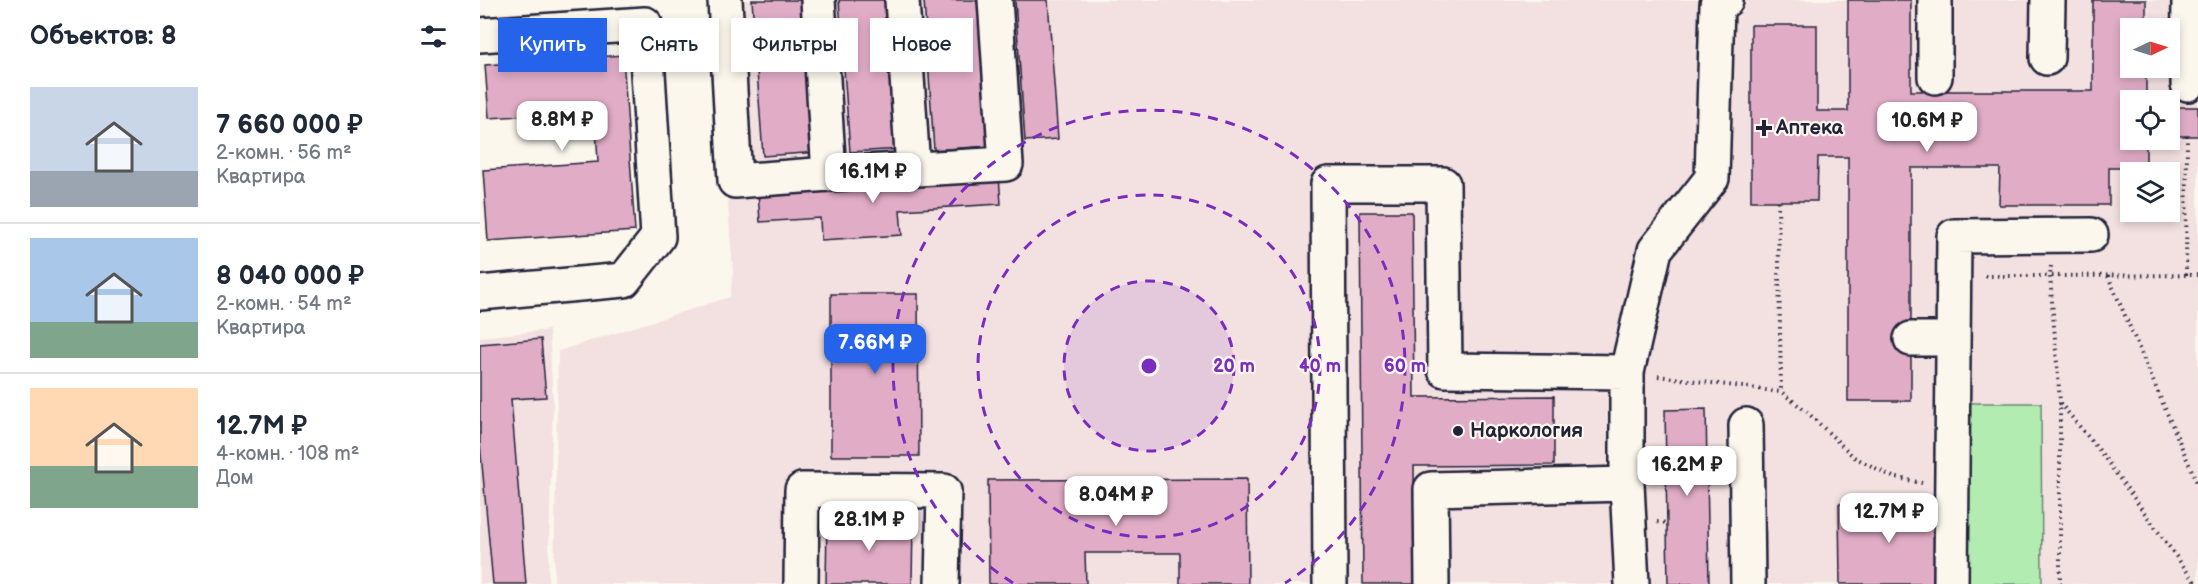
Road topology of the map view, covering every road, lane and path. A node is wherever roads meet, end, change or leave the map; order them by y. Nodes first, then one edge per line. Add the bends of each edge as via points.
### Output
1 (725, 0) edge
2 (818, 0) edge
3 (902, 0) edge
4 (995, 0) edge
5 (1726, 0) edge
6 (1935, 0) edge
7 (2048, 0) edge
8 (2189, 0) edge
9 (480, 35) edge
10 (2047, 58) dead end
11 (1935, 77) dead end
12 (2188, 84) dead end
13 (2187, 136) dead end
14 (913, 169) junction
15 (829, 174) junction
16 (1778, 201) dead end
17 (2091, 235) dead end
18 (2186, 275) dead end
19 (1953, 276) junction
20 (2108, 276) dead end
21 (480, 293) edge
22 (1911, 339) dead end
23 (1953, 339) junction
24 (1627, 372) junction
25 (1781, 392) junction
26 (2060, 402) junction
27 (1746, 425) dead end
28 (1627, 484) junction
29 (2198, 485) edge
30 (1952, 489) junction
31 (2198, 573) edge
32 (2193, 583) edge
33 (801, 584) edge
34 (942, 584) edge
35 (1329, 584) edge
36 (1431, 584) edge
37 (1632, 584) edge
38 (1748, 584) edge
39 (1951, 584) edge
40 (2060, 584) edge

1 - 15 lane via 735,181
2 - 15 lane
3 - 14 lane
4 - 14 lane via 1006,164
5 - 24 lane via 1717,5 1712,178 1655,250
6 - 11 lane
7 - 10 lane
8 - 12 lane
9 - 21 lane via 645,24 658,237 624,280
13 - 18 path
14 - 15 lane
16 - 25 path
17 - 19 lane via 1954,236
19 - 23 lane
19 - 26 path via 2050,276
20 - 29 path
22 - 23 lane
23 - 30 lane
24 - 25 path
24 - 28 lane
24 - 35 lane via 1445,370 1443,184 1328,184
25 - 30 path via 1854,457 1893,477
26 - 32 path via 2099,450
26 - 40 path
27 - 38 lane
28 - 36 lane via 1431,489
28 - 37 lane
30 - 39 lane
31 - 32 path
33 - 34 lane via 802,490 944,491

